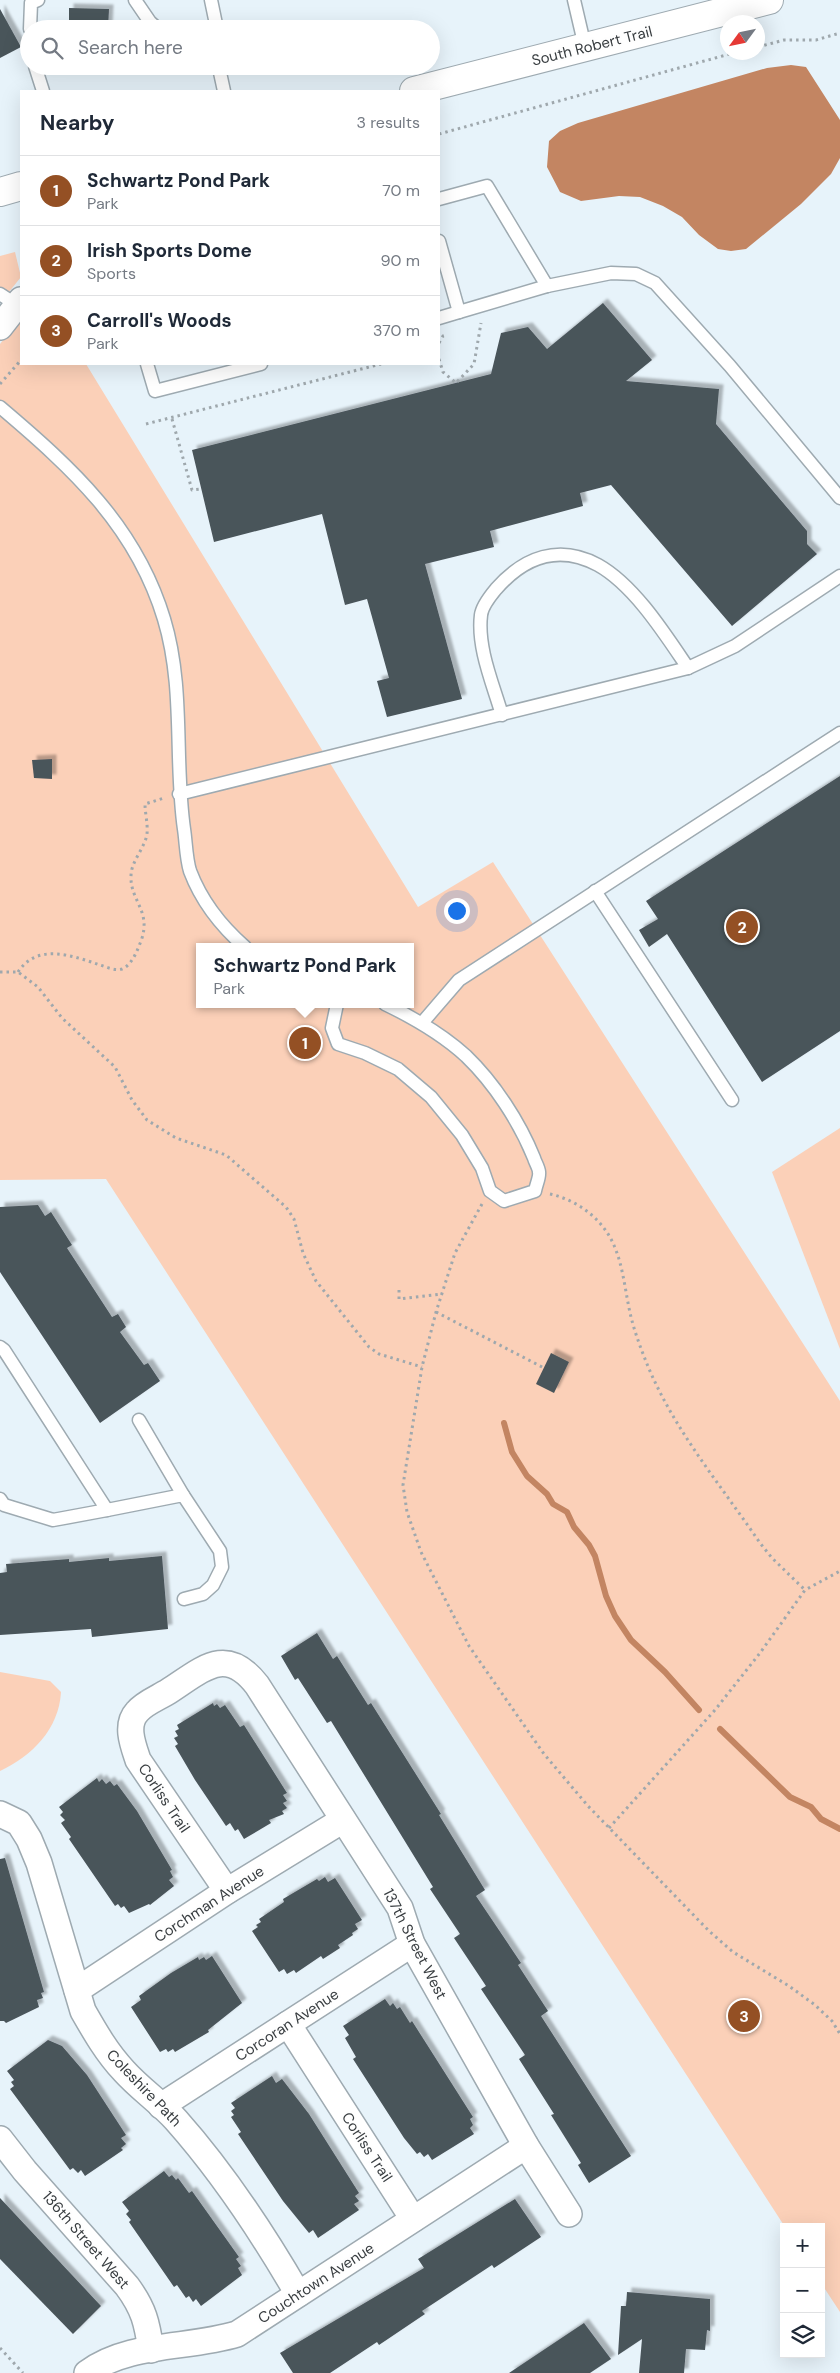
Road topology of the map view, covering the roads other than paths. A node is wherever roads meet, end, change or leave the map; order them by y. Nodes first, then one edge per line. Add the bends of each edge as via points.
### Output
1 (38, 0) edge
2 (135, 0) edge
3 (211, 0) edge
4 (574, 0) edge
5 (769, 0) edge
6 (31, 20) edge
7 (149, 20) edge
8 (215, 20) edge
9 (586, 47) junction
10 (38, 75) edge
11 (220, 75) edge
12 (43, 90) edge
13 (224, 90) edge
14 (418, 90) edge
15 (20, 186) edge
16 (0, 192) edge
17 (440, 199) edge
18 (440, 245) edge
19 (547, 286) junction
20 (13, 300) edge
21 (458, 312) junction
22 (440, 318) edge
23 (0, 326) edge
24 (147, 365) edge
25 (258, 365) edge
26 (0, 407) edge
27 (840, 498) edge
28 (840, 576) edge
29 (688, 668) junction
30 (502, 715) junction
31 (840, 733) edge
32 (179, 794) junction
33 (595, 891) junction
34 (240, 943) edge
35 (336, 1008) edge
36 (393, 1008) edge
37 (422, 1023) junction
38 (732, 1100) dead end
39 (0, 1347) edge
40 (139, 1420) dead end
41 (183, 1495) junction
42 (0, 1499) edge
43 (107, 1510) junction
44 (184, 1599) dead end
45 (230, 1662) joint
46 (0, 1814) edge
47 (343, 1820) junction
48 (227, 1891) junction
49 (412, 1944) junction
50 (77, 1990) junction
51 (288, 2024) junction
52 (161, 2106) junction
53 (0, 2139) edge
54 (526, 2146) junction
55 (569, 2214) dead end
56 (413, 2219) junction
57 (298, 2294) junction
58 (151, 2350) junction
59 (87, 2373) edge

1 - 6 lane via 32,3
2 - 7 lane
3 - 8 lane
4 - 9 lane
5 - 9 main road, South Robert Trail
9 - 14 main road, South Robert Trail
10 - 12 lane
11 - 13 lane
15 - 16 main road
17 - 19 lane via 487,186
18 - 21 lane
19 - 21 lane
19 - 27 lane via 611,273 636,274 655,283 730,366
20 - 23 street
21 - 22 lane
24 - 25 lane via 155,391
26 - 32 lane via 79,477 110,512 143,570 164,619 175,672
28 - 29 lane via 735,646
29 - 30 lane
29 - 30 lane via 647,611 619,581 599,566 580,557 535,558 518,567 503,581 481,613 485,655
30 - 32 lane
31 - 33 lane
32 - 34 lane via 190,870 210,907
33 - 37 lane via 459,980
33 - 38 lane
35 - 37 lane via 332,1028 338,1044 398,1069 431,1097 462,1135 482,1168 490,1191 504,1201 535,1191 540,1172 514,1117 466,1057
36 - 37 lane
39 - 43 lane
40 - 41 lane
41 - 43 lane
41 - 44 lane via 220,1551 222,1567 213,1585 203,1594
42 - 43 lane via 4,1505 53,1520
45 - 47 street, 137th Street West via 246,1671 257,1685
45 - 48 street, Corliss Trail via 212,1664 159,1697 137,1712 131,1727 138,1760
46 - 50 street, Coleshire Path via 19,1823 30,1839
47 - 48 street, Corchman Avenue
47 - 49 street, 137th Street West via 400,1908
48 - 50 street, Corchman Avenue
49 - 51 street, Corcoran Avenue
49 - 54 street, 137th Street West
50 - 52 street, Coleshire Path via 83,2011 107,2050
51 - 52 street, Corcoran Avenue
51 - 56 street, Corliss Trail
52 - 57 street, Coleshire Path via 242,2202
53 - 58 street, 136th Street West via 141,2304
54 - 55 street, 137th Street West
54 - 56 street, Couchtown Avenue
56 - 57 street, Couchtown Avenue
57 - 58 street, Couchtown Avenue via 237,2334
58 - 59 street, Couchtown Avenue via 116,2356

